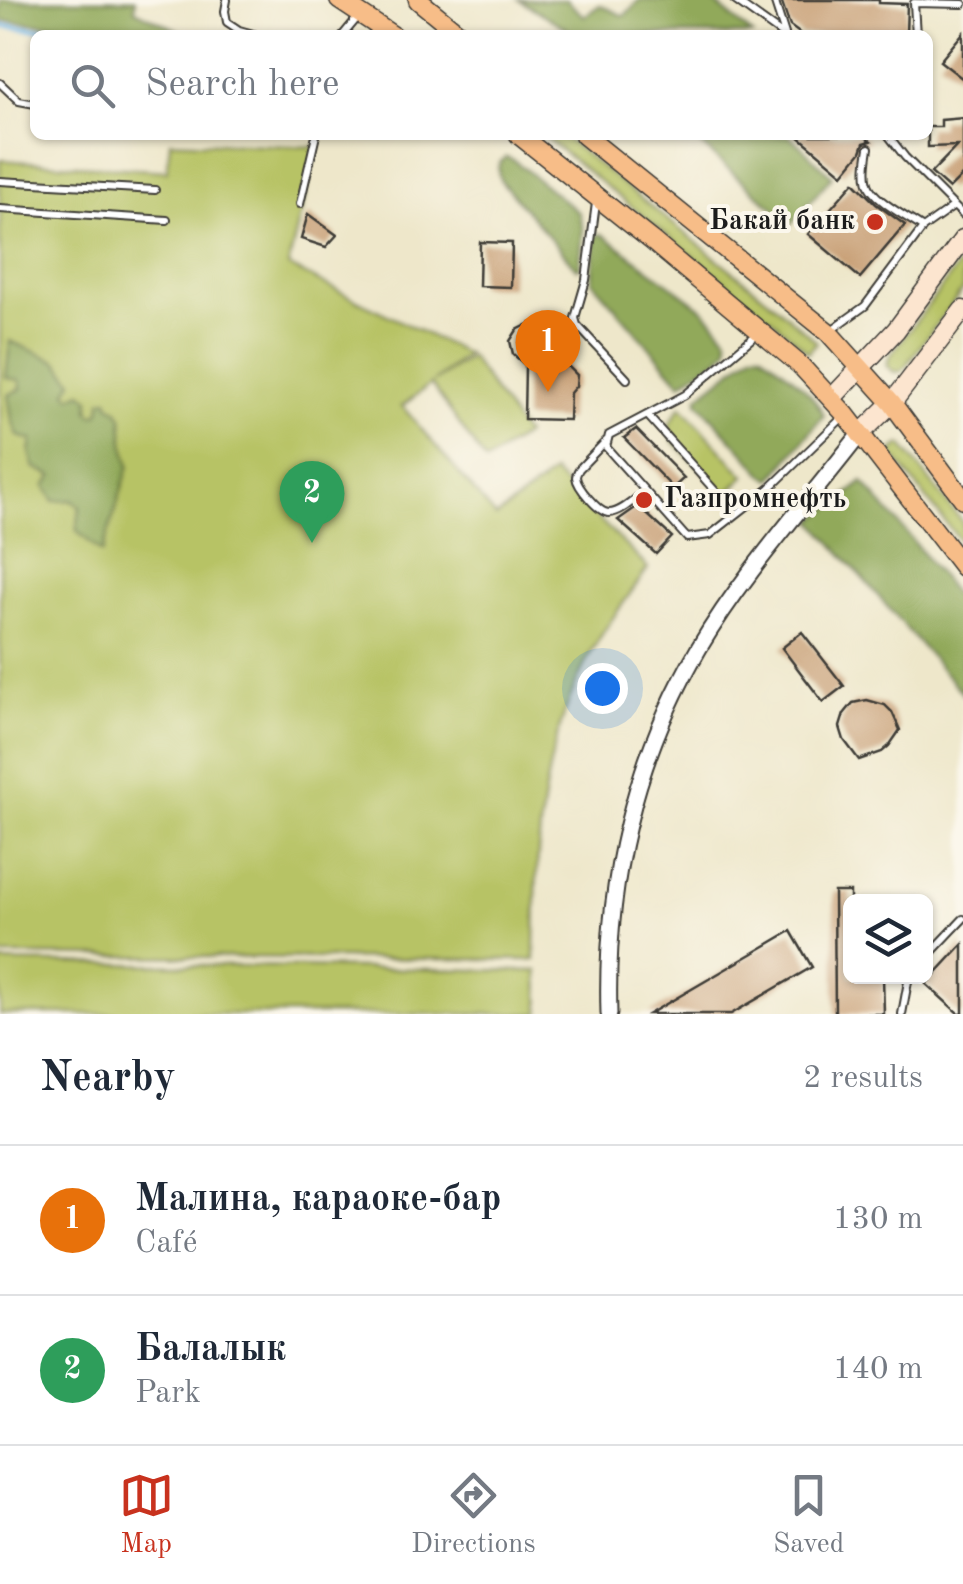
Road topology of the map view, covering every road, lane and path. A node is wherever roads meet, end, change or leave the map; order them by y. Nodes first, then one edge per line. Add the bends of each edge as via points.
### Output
1 (227, 0) edge
2 (338, 0) edge
3 (418, 0) edge
4 (734, 0) edge
5 (774, 0) edge
6 (912, 2) edge
7 (963, 4) edge
8 (367, 7) edge
9 (240, 30) edge
10 (347, 30) edge
11 (388, 30) edge
12 (455, 30) edge
13 (777, 30) edge
14 (783, 30) edge
15 (915, 30) edge
16 (0, 83) edge
17 (30, 103) edge
18 (315, 140) edge
19 (525, 140) edge
20 (590, 140) edge
21 (892, 140) edge
22 (869, 148) dead end
23 (0, 180) edge
24 (155, 190) dead end
25 (596, 196) junction
26 (300, 204) dead end
27 (954, 206) junction
28 (0, 209) edge
29 (963, 214) edge
30 (166, 220) dead end
31 (924, 228) junction
32 (963, 239) edge
33 (963, 310) edge
34 (761, 330) junction
35 (828, 332) junction
36 (862, 368) junction
37 (627, 379) dead end
38 (832, 398) junction
39 (892, 403) junction
40 (845, 414) junction
41 (647, 415) junction
42 (860, 434) junction
43 (606, 441) junction
44 (645, 492) junction
45 (963, 499) edge
46 (735, 513) junction
47 (963, 567) edge
48 (963, 919) edge
49 (933, 951) edge
50 (908, 984) edge
51 (608, 1014) edge
52 (902, 1014) edge

1 - 9 lane via 228,22
2 - 8 main road
3 - 12 main road
4 - 13 lane
5 - 14 lane
6 - 7 lane
6 - 15 lane
8 - 10 lane
8 - 11 main road
16 - 17 lane
18 - 26 lane
19 - 25 main road
20 - 35 main road
21 - 27 lane
22 - 31 lane via 869,187
23 - 24 lane
25 - 34 main road
25 - 37 lane via 586,280 574,318
27 - 29 lane
27 - 31 lane
28 - 30 lane
31 - 35 lane via 865,306
32 - 36 main road
33 - 39 main road
34 - 38 main road
34 - 41 lane via 685,395
35 - 36 main road
36 - 38 main road
36 - 39 main road
38 - 40 main road
39 - 42 main road
39 - 45 main road
40 - 42 main road
40 - 46 lane
41 - 43 lane
41 - 46 lane
42 - 47 main road
42 - 51 street via 720,617 662,722 627,821
43 - 44 lane
43 - 44 lane via 576,474 598,510 615,513
44 - 46 lane via 687,538 710,535
48 - 49 lane
50 - 52 lane

